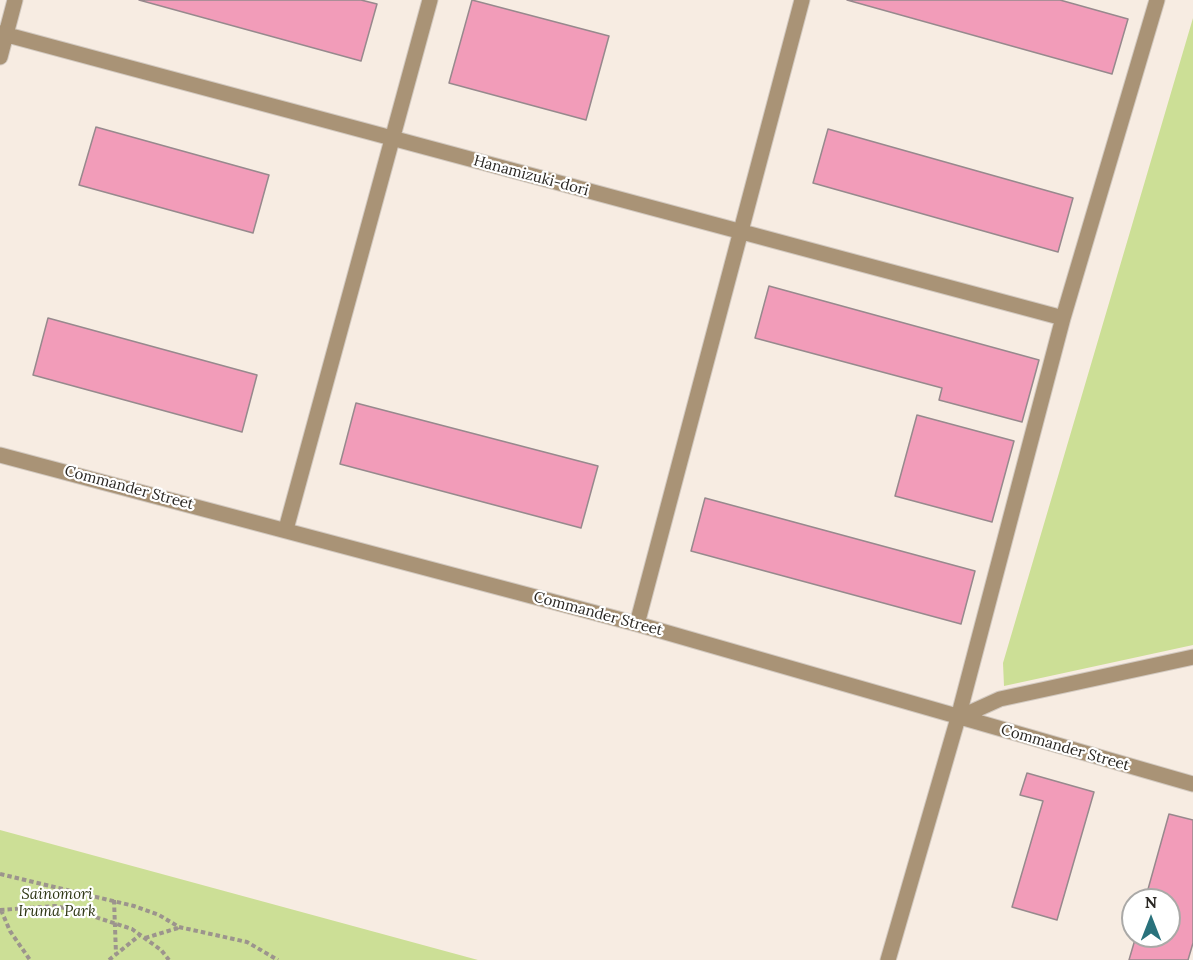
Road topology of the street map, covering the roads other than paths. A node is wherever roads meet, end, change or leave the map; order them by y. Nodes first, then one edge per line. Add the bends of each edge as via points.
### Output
1 (15, 0) edge
2 (430, 0) edge
3 (802, 0) edge
4 (1157, 0) edge
5 (3, 34) edge
6 (0, 57) edge
7 (392, 138) junction
8 (740, 232) junction
9 (1063, 318) junction
10 (0, 454) edge
11 (286, 529) junction
12 (637, 624) junction
13 (1193, 657) edge
14 (958, 718) junction
15 (1193, 784) edge
16 (888, 960) edge

1 - 5 lane
2 - 7 lane
3 - 8 lane
4 - 9 lane
5 - 6 lane
5 - 7 lane, Hanamizuki-dori
7 - 8 lane, Hanamizuki-dori
7 - 11 lane
8 - 9 lane, Hanamizuki-dori
8 - 12 lane
9 - 14 lane
10 - 11 lane, Commander Street
11 - 12 lane, Commander Street
12 - 14 lane, Commander Street
13 - 14 lane via 1000,699
14 - 15 lane, Commander Street
14 - 16 lane

